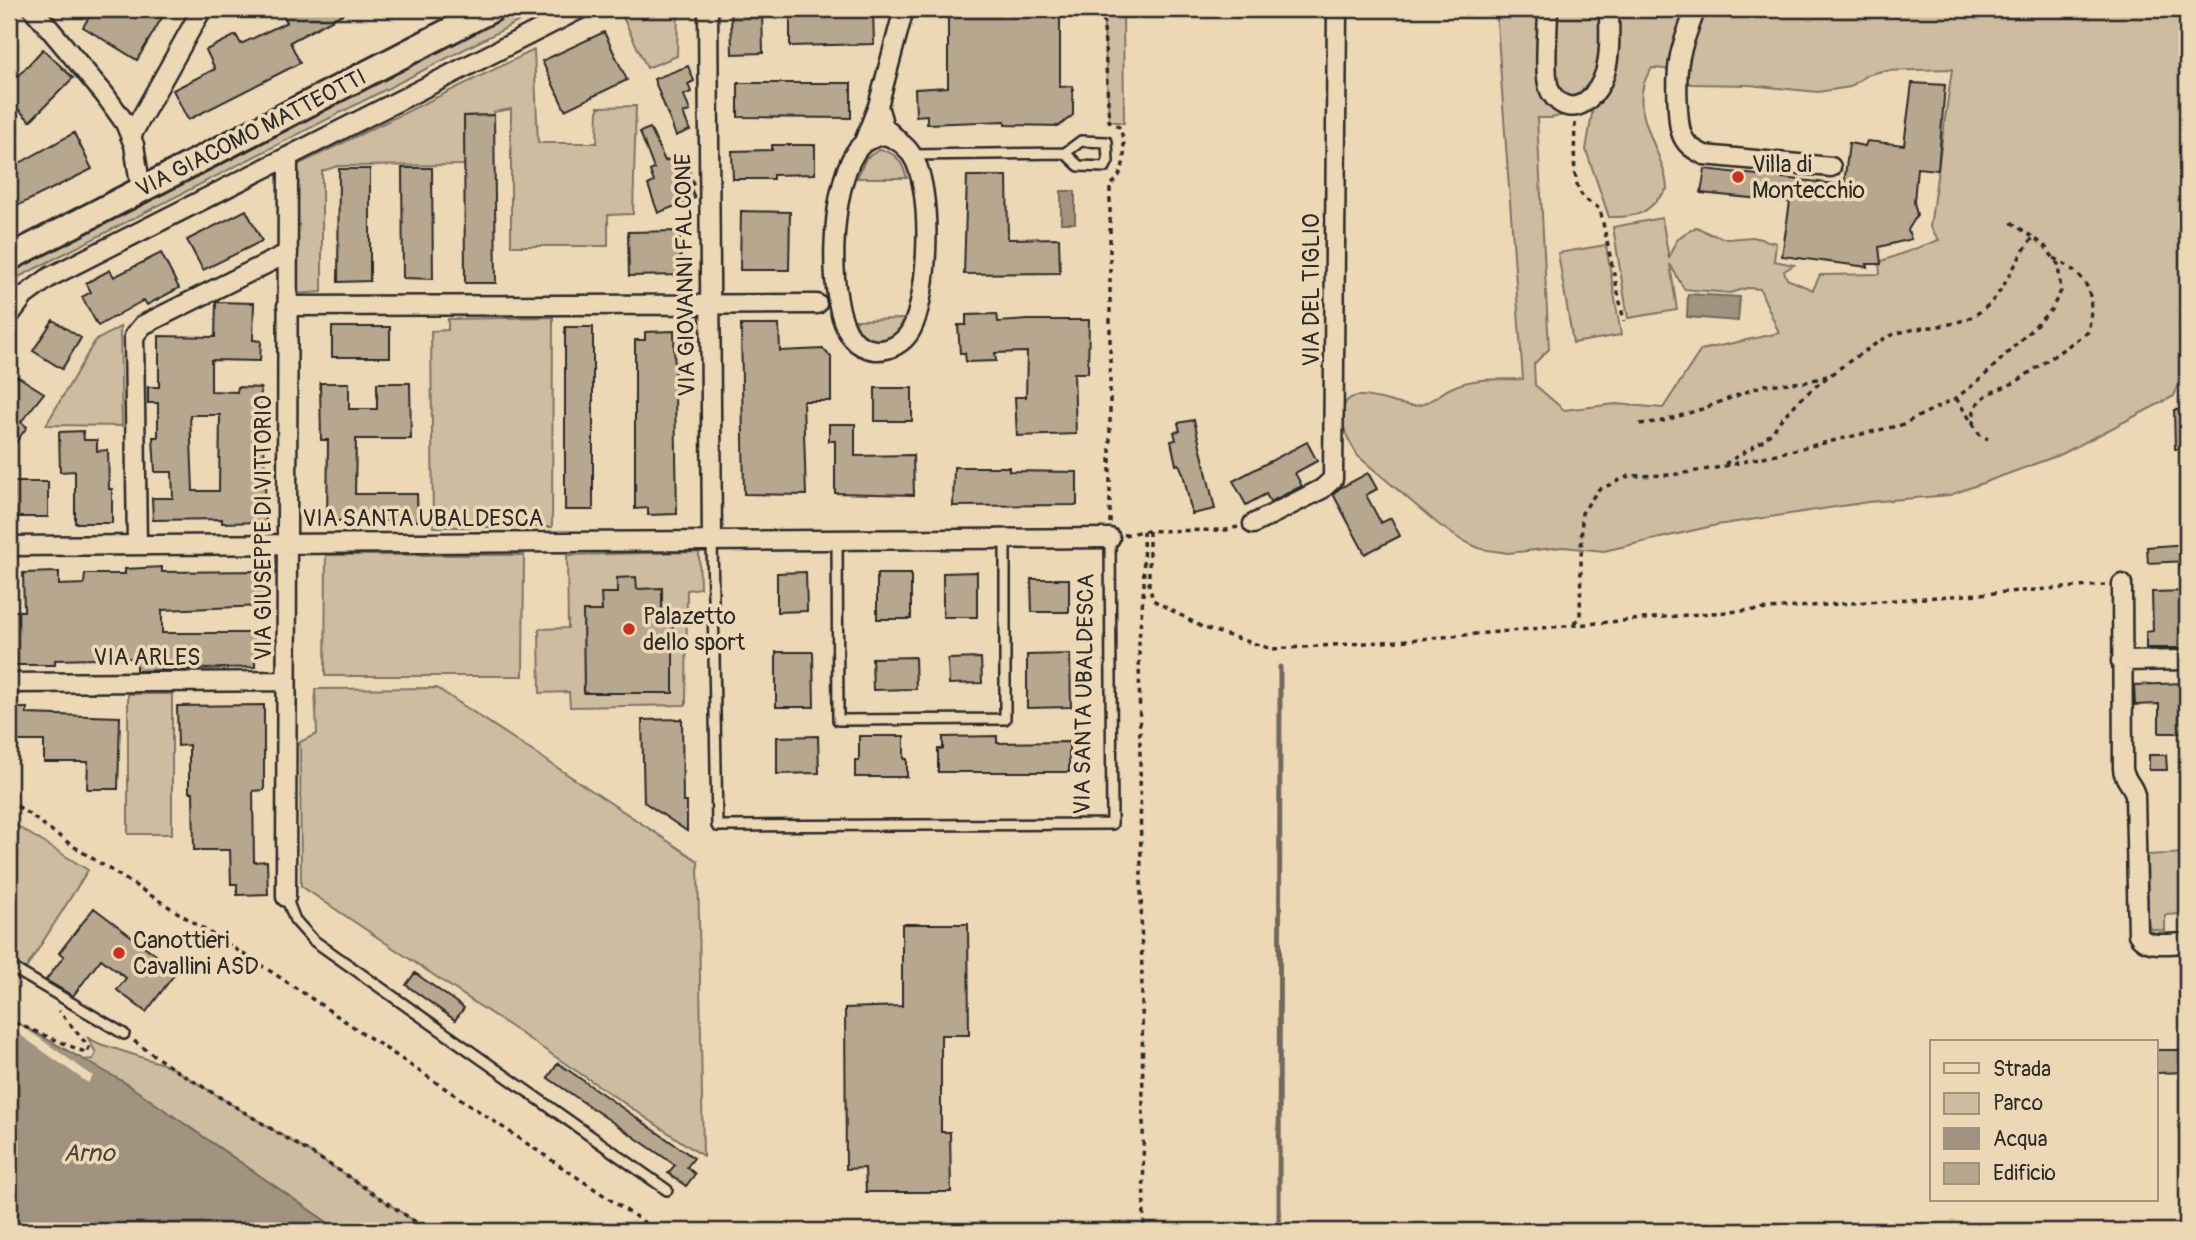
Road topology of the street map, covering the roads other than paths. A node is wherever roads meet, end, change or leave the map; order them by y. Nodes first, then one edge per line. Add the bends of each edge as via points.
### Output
1 (33, 9) edge
2 (202, 9) edge
3 (492, 9) edge
4 (580, 9) edge
5 (708, 9) edge
6 (904, 9) edge
7 (1337, 9) edge
8 (1548, 9) edge
9 (1609, 9) edge
10 (1696, 9) edge
11 (878, 106) junction
12 (131, 136) junction
13 (899, 141) junction
14 (864, 142) junction
15 (1065, 153) junction
16 (912, 155) junction
17 (288, 158) junction
18 (1831, 167) dead end
19 (141, 190) junction
20 (288, 253) junction
21 (9, 258) edge
22 (835, 276) junction
23 (709, 302) junction
24 (817, 303) junction
25 (288, 306) junction
26 (9, 316) edge
27 (843, 318) junction
28 (1253, 524) road end
29 (1110, 538) joint
30 (1005, 539) junction
31 (712, 540) junction
32 (837, 540) junction
33 (288, 543) junction
34 (137, 544) junction
35 (9, 546) edge
36 (2122, 584) road end
37 (2187, 660) edge
38 (2121, 661) junction
39 (286, 681) junction
40 (9, 683) edge
41 (286, 897) joint
42 (2187, 943) edge
43 (9, 966) edge
44 (124, 1034) road end
45 (667, 1190) dead end

1 - 12 street via 105,95
2 - 12 street
3 - 19 main road, VIA GIACOMO MATTEOTTI
4 - 17 street
5 - 23 street, VIA GIOVANNI FALCONE
6 - 11 street
7 - 28 street, VIA DEL TIGLIO via 1333,479
8 - 9 street via 1548,84 1553,97 1564,106 1575,107 1586,103 1605,74
10 - 18 street via 1677,67 1681,135 1688,145 1704,155
11 - 13 street via 884,127
11 - 14 street
12 - 19 street
13 - 14 street via 886,135
13 - 16 street
14 - 22 street via 855,152 839,194
15 - 15 lane via 1081,141 1108,145 1105,167 1084,168
15 - 16 lane
16 - 27 street via 922,184 926,234 914,322 903,341 883,350 858,344
17 - 20 street, VIA GIUSEPPE DI VITTORIO
17 - 26 street via 50,278 24,296
19 - 21 main road, VIA GIACOMO MATTEOTTI
20 - 25 street, VIA GIUSEPPE DI VITTORIO
20 - 34 street via 143,325 134,336
22 - 24 street via 834,285
22 - 27 street
23 - 24 street
23 - 25 street
23 - 31 street, VIA GIOVANNI FALCONE
24 - 27 street
25 - 33 street, VIA GIUSEPPE DI VITTORIO
29 - 30 street, VIA SANTA UBALDESCA
29 - 31 lane, VIA SANTA UBALDESCA via 1112,824 730,826 717,826
30 - 32 street, VIA SANTA UBALDESCA
30 - 32 lane via 1005,719 838,720
31 - 32 street, VIA SANTA UBALDESCA
31 - 33 street, VIA SANTA UBALDESCA
33 - 34 street, VIA SANTA UBALDESCA
33 - 39 street, VIA GIUSEPPE DI VITTORIO
34 - 35 street, VIA SANTA UBALDESCA
36 - 38 street
37 - 38 street
38 - 42 street via 2123,769 2136,795 2138,934 2150,943
39 - 40 street, VIA ARLES
39 - 41 street, VIA GIUSEPPE DI VITTORIO
41 - 45 lane via 295,920 313,940
43 - 44 lane

